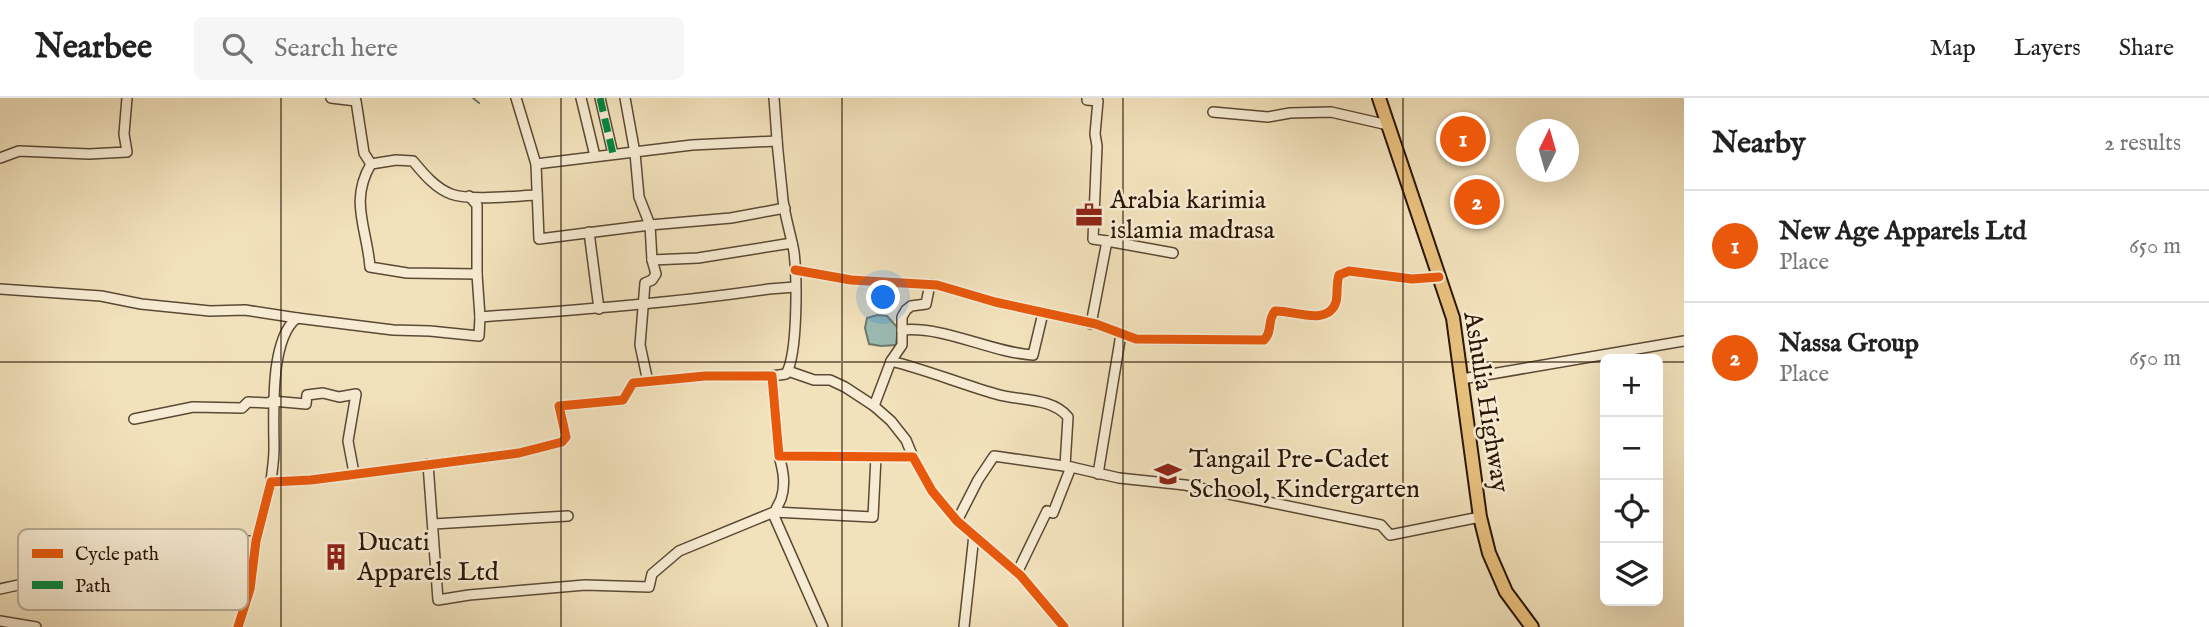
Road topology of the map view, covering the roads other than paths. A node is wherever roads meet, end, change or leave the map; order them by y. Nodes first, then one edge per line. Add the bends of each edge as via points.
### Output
1 (127, 98) edge
2 (331, 98) edge
3 (516, 98) edge
4 (581, 98) edge
5 (600, 98) edge
6 (625, 98) edge
7 (774, 98) edge
8 (1087, 98) edge
9 (1379, 98) edge
10 (1213, 112) dead end
11 (1388, 125) junction
12 (777, 141) junction
13 (635, 153) junction
14 (613, 154) junction
15 (595, 156) junction
16 (0, 158) edge
17 (371, 164) junction
18 (536, 164) junction
19 (536, 195) junction
20 (468, 197) junction
21 (785, 208) junction
22 (650, 225) junction
23 (589, 232) junction
24 (1107, 240) junction
25 (792, 243) junction
26 (1173, 253) dead end
27 (652, 260) junction
28 (795, 270) junction
29 (477, 274) junction
30 (1439, 277) junction
31 (930, 284) junction
32 (795, 288) junction
33 (0, 289) edge
34 (644, 303) junction
35 (599, 309) junction
36 (1043, 313) junction
37 (480, 317) junction
38 (297, 318) junction
39 (1091, 324) junction
40 (902, 330) junction
41 (1121, 334) junction
42 (1684, 341) edge
43 (891, 361) junction
44 (788, 371) junction
45 (772, 376) junction
46 (1462, 379) junction
47 (648, 382) junction
48 (272, 401) junction
49 (874, 406) junction
50 (134, 419) dead end
51 (779, 456) junction
52 (876, 457) junction
53 (913, 457) junction
54 (428, 464) junction
55 (1068, 467) junction
56 (354, 473) junction
57 (1098, 474) junction
58 (271, 482) junction
59 (774, 512) junction
60 (568, 516) dead end
61 (1480, 517) junction
62 (957, 521) junction
63 (433, 524) junction
64 (974, 535) junction
65 (248, 541) edge
66 (256, 541) junction
67 (1017, 573) junction
68 (18, 585) edge
69 (0, 589) edge
70 (248, 595) edge
71 (243, 610) edge
72 (0, 621) edge
73 (36, 627) edge
74 (238, 627) edge
75 (823, 627) edge
76 (964, 627) edge
77 (1064, 627) edge
78 (1532, 627) edge

1 - 16 street via 127,152 19,151
2 - 17 street via 356,100 364,153
3 - 18 street
4 - 15 street
5 - 14 street
6 - 13 street
7 - 12 street
8 - 24 street via 1098,101 1093,239
9 - 11 highway, Ashulia Highway
10 - 11 street via 1268,117 1331,112
11 - 30 highway, Ashulia Highway
12 - 13 street
12 - 21 street
13 - 14 street
13 - 22 street via 639,197
14 - 15 street
15 - 18 street
17 - 20 street via 413,161 442,189
17 - 29 street via 360,193 360,221 370,267 407,274
18 - 19 street
19 - 20 street
19 - 23 street via 539,239
20 - 29 street via 477,205
21 - 22 street
21 - 25 street
22 - 23 street
22 - 27 street
23 - 35 street
24 - 26 street
24 - 39 street
25 - 27 street
25 - 28 street
27 - 34 street via 656,274 645,283
28 - 31 street via 851,280
28 - 32 street
29 - 37 street
30 - 41 street via 1412,279 1349,271 1339,275 1331,311 1316,316 1275,312 1264,340 1142,340
30 - 46 highway, Ashulia Highway via 1453,318
31 - 36 street
31 - 40 street via 926,304 906,310
32 - 34 street
32 - 44 street via 794,343
33 - 38 street
34 - 35 street
34 - 47 street via 640,345
35 - 37 street
36 - 39 street
36 - 40 street via 1033,355 935,331
37 - 38 street via 479,336
38 - 48 street via 289,323 282,340
39 - 41 street
40 - 43 street via 902,345
41 - 57 street
42 - 46 street
43 - 49 street
43 - 55 street via 1065,412
44 - 45 street
44 - 49 street via 830,380
45 - 47 street
45 - 51 street
46 - 61 highway, Ashulia Highway
47 - 54 street via 634,383 623,400 559,406 566,438 562,442 519,453
48 - 50 street via 247,402 242,408 193,407
48 - 56 street via 306,404 307,395 356,394 348,441
48 - 58 street
49 - 53 street via 906,440
51 - 52 street
51 - 59 street via 784,483
52 - 53 street
52 - 59 street via 873,517
53 - 62 street via 932,491
54 - 56 street
54 - 63 street
55 - 57 street
55 - 62 street via 994,456
55 - 67 street via 1053,513 1047,511
56 - 58 street
57 - 61 street via 1185,485 1381,525 1390,536
58 - 66 street
59 - 63 street via 679,551 652,574 649,587 585,585 439,600
59 - 75 street
60 - 63 street
61 - 78 highway, Ashulia Highway via 1506,592
62 - 64 street
64 - 67 street
64 - 76 street
65 - 66 street
66 - 70 street
67 - 77 street
68 - 69 street
71 - 74 street
72 - 73 street

